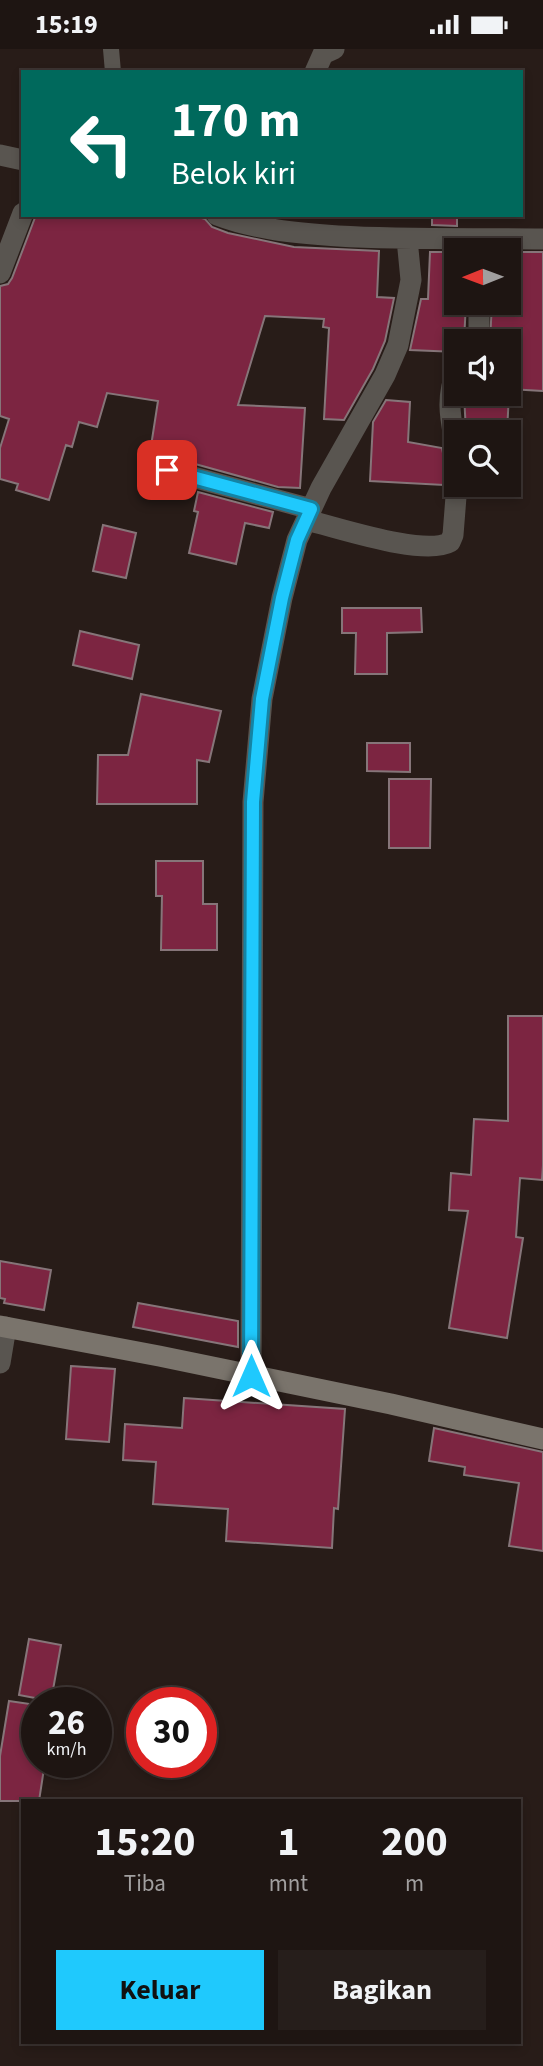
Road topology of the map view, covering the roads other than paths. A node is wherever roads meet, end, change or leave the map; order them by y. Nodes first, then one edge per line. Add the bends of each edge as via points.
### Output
1 (111, 49) edge
2 (334, 49) edge
3 (113, 70) edge
4 (315, 70) edge
5 (0, 155) edge
6 (21, 160) edge
7 (21, 217) edge
8 (223, 217) edge
9 (407, 239) junction
10 (543, 239) edge
11 (522, 241) edge
12 (444, 242) edge
13 (0, 273) edge
14 (167, 470) dead end
15 (456, 497) edge
16 (309, 515) junction
17 (3, 1326) edge
18 (0, 1363) edge
19 (251, 1376) junction
20 (543, 1439) edge

1 - 3 lane
2 - 4 street via 323,54
5 - 6 street
7 - 13 street
8 - 9 street via 248,226 312,234
9 - 12 street
9 - 16 street via 411,280 398,345
10 - 11 street
14 - 16 street
15 - 16 street via 453,535 450,543 439,547 394,542
16 - 19 street via 297,540 282,598 262,699 253,802
17 - 18 street
17 - 19 street
19 - 20 street

